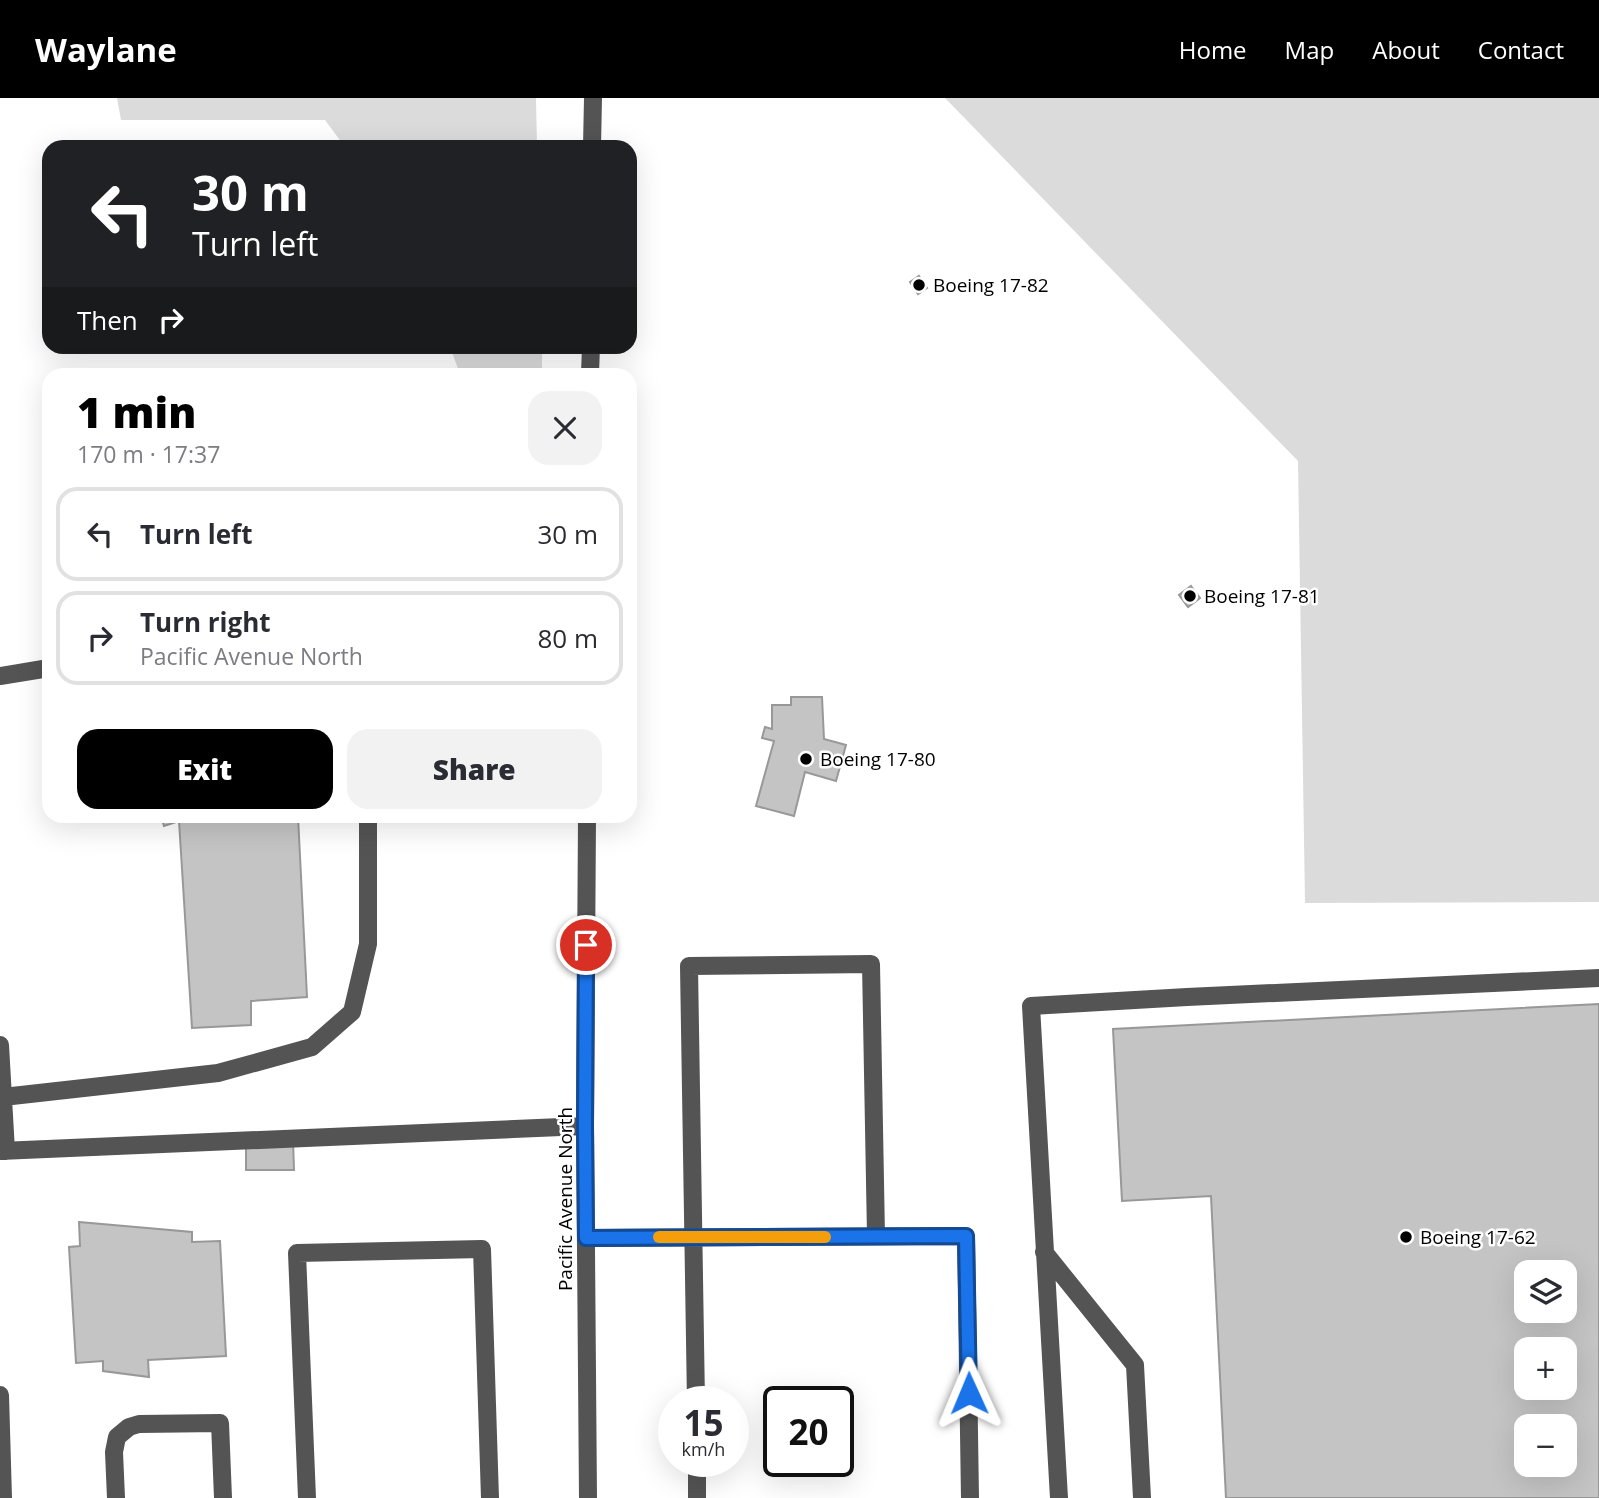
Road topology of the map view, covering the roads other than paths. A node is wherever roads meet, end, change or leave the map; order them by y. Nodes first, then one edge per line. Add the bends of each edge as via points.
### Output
1 (593, 98) edge
2 (592, 140) edge
3 (42, 669) edge
4 (0, 676) edge
5 (368, 823) edge
6 (587, 823) edge
7 (1599, 978) edge
8 (0, 1045) edge
9 (3, 1097) junction
10 (585, 1126) junction
11 (3, 1151) edge
12 (876, 1236) junction
13 (693, 1237) junction
14 (586, 1238) junction
15 (1044, 1252) junction
16 (696, 1386) edge
17 (0, 1395) edge
18 (697, 1477) edge
19 (3, 1498) edge
20 (116, 1498) edge
21 (222, 1498) edge
22 (307, 1498) edge
23 (490, 1498) edge
24 (588, 1498) edge
25 (697, 1498) edge
26 (970, 1498) edge
27 (1059, 1498) edge
28 (1142, 1498) edge

1 - 2 street
3 - 4 street
5 - 9 street via 368,944 352,1012 312,1047 218,1073
6 - 10 street, Pacific Avenue North
7 - 15 street via 1031,1006
8 - 9 street
9 - 11 street
10 - 11 street
10 - 14 street, Pacific Avenue North
12 - 13 street
12 - 13 street via 871,964 689,966
12 - 26 street via 966,1236
13 - 14 street
13 - 16 street
14 - 24 street, Pacific Avenue North
15 - 27 street
15 - 28 street via 1135,1365
17 - 19 street
18 - 25 street
20 - 21 street via 117,1437 129,1427 220,1423
22 - 23 street via 297,1253 482,1250

